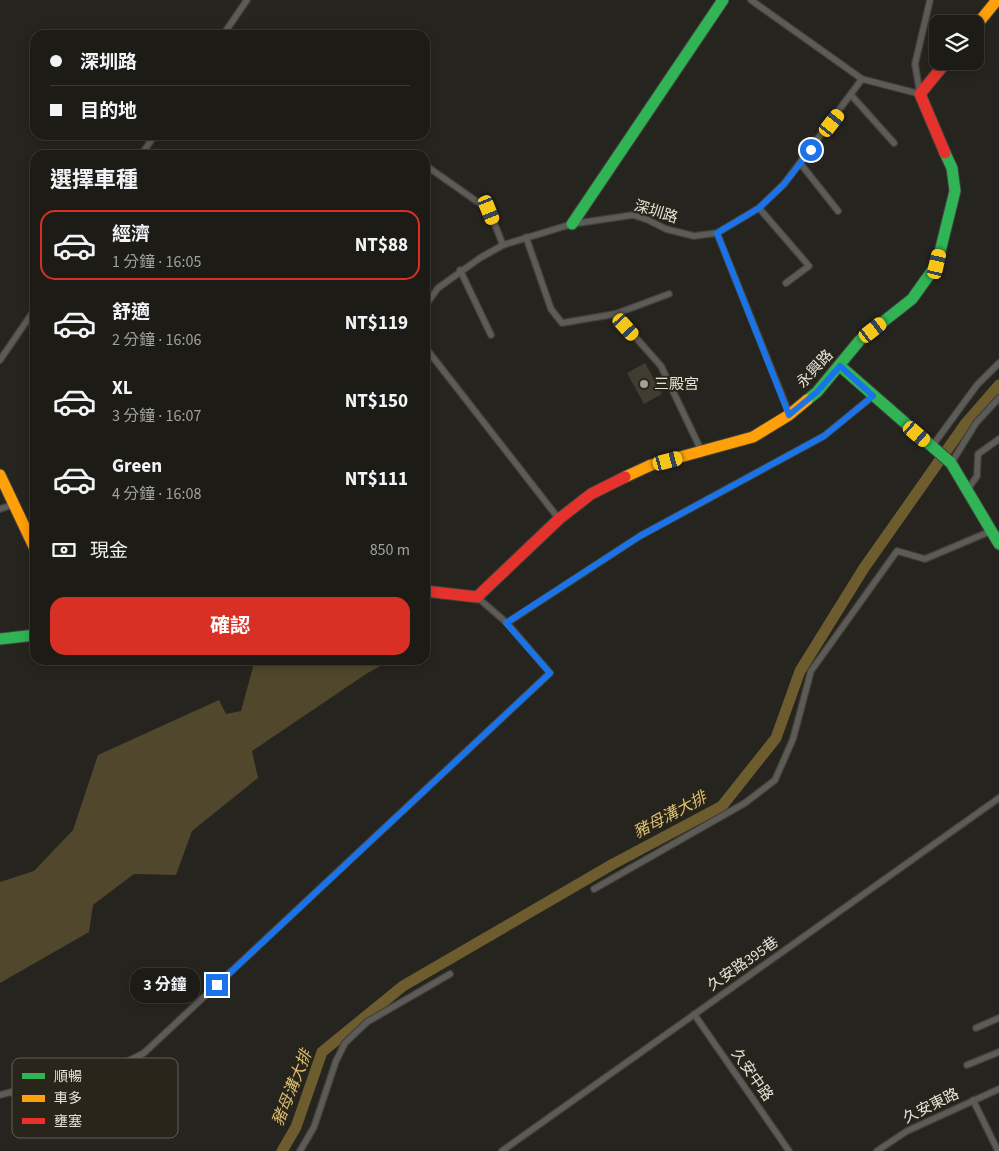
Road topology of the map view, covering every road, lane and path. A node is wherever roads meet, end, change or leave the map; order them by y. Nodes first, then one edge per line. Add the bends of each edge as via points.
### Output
1 (247, 0) edge
2 (723, 0) edge
3 (751, 0) edge
4 (930, 0) edge
5 (997, 0) edge
6 (984, 16) edge
7 (226, 30) edge
8 (940, 70) edge
9 (862, 79) junction
10 (920, 94) junction
11 (852, 96) junction
12 (894, 143) dead end
13 (800, 163) junction
14 (430, 169) edge
15 (759, 208) junction
16 (838, 211) dead end
17 (572, 224) junction
18 (717, 233) junction
19 (526, 237) junction
20 (503, 245) junction
21 (460, 270) junction
22 (786, 283) dead end
23 (669, 294) dead end
24 (430, 299) edge
25 (614, 314) junction
26 (30, 316) edge
27 (490, 335) dead end
28 (430, 353) edge
29 (0, 360) edge
30 (999, 363) edge
31 (840, 366) junction
32 (873, 396) junction
33 (999, 398) edge
34 (789, 415) junction
35 (999, 439) edge
36 (931, 446) junction
37 (702, 451) junction
38 (951, 463) junction
39 (0, 475) edge
40 (968, 489) junction
41 (15, 504) junction
42 (0, 509) edge
43 (559, 519) junction
44 (992, 531) junction
45 (30, 538) edge
46 (999, 544) edge
47 (430, 592) edge
48 (477, 597) junction
49 (506, 623) junction
50 (30, 636) edge
51 (0, 639) edge
52 (999, 798) edge
53 (594, 889) dead end
54 (450, 974) dead end
55 (694, 1014) junction
56 (999, 1018) edge
57 (976, 1028) dead end
58 (999, 1052) edge
59 (134, 1058) edge
60 (967, 1065) dead end
61 (999, 1089) edge
62 (973, 1100) junction
63 (300, 1151) edge
64 (502, 1151) edge
65 (789, 1151) edge
66 (877, 1151) edge
67 (998, 1151) edge

1 - 7 lane
2 - 17 street
3 - 9 lane
4 - 10 lane via 915,64
5 - 6 street
8 - 10 street
9 - 10 lane
9 - 11 lane, 深圳路
10 - 31 street, 永興路 via 952,168 955,191 937,264 912,299 860,340
11 - 12 lane
11 - 13 lane, 深圳路
13 - 15 lane, 深圳路
13 - 16 lane
14 - 20 lane via 489,210
15 - 18 lane, 深圳路
15 - 22 lane via 809,266
17 - 18 lane, 深圳路 via 633,215 675,232 694,236
17 - 19 lane, 深圳路
18 - 34 lane
19 - 20 lane, 深圳路
19 - 25 lane via 551,310 562,323
20 - 21 lane, 深圳路
21 - 24 lane, 深圳路
21 - 27 lane
23 - 25 lane
25 - 37 lane via 661,366
26 - 29 lane
28 - 43 lane
30 - 36 lane via 977,385
31 - 32 street
31 - 34 street, 永興路 via 817,392
32 - 36 street
32 - 49 lane via 824,436 640,536
33 - 38 lane via 976,423
34 - 37 street, 永興路 via 753,437
35 - 40 lane via 978,454 977,476
36 - 38 street
37 - 43 street, 永興路 via 652,465 591,494
38 - 40 street
39 - 41 street
40 - 44 street
41 - 42 lane
41 - 45 street
43 - 48 street, 永興路
44 - 46 street
44 - 53 lane via 925,558 897,551 811,671 793,739 775,780 744,803
47 - 48 street
48 - 49 lane
49 - 59 lane via 550,673 144,1053
50 - 51 street
52 - 55 lane, 久安路395巷
54 - 63 lane via 367,1022 345,1043 314,1127
55 - 64 lane, 久安路395巷
55 - 65 lane, 久安中路
56 - 57 lane
58 - 60 lane
61 - 62 lane, 久安東路
62 - 66 lane, 久安東路 via 907,1131
62 - 67 lane

